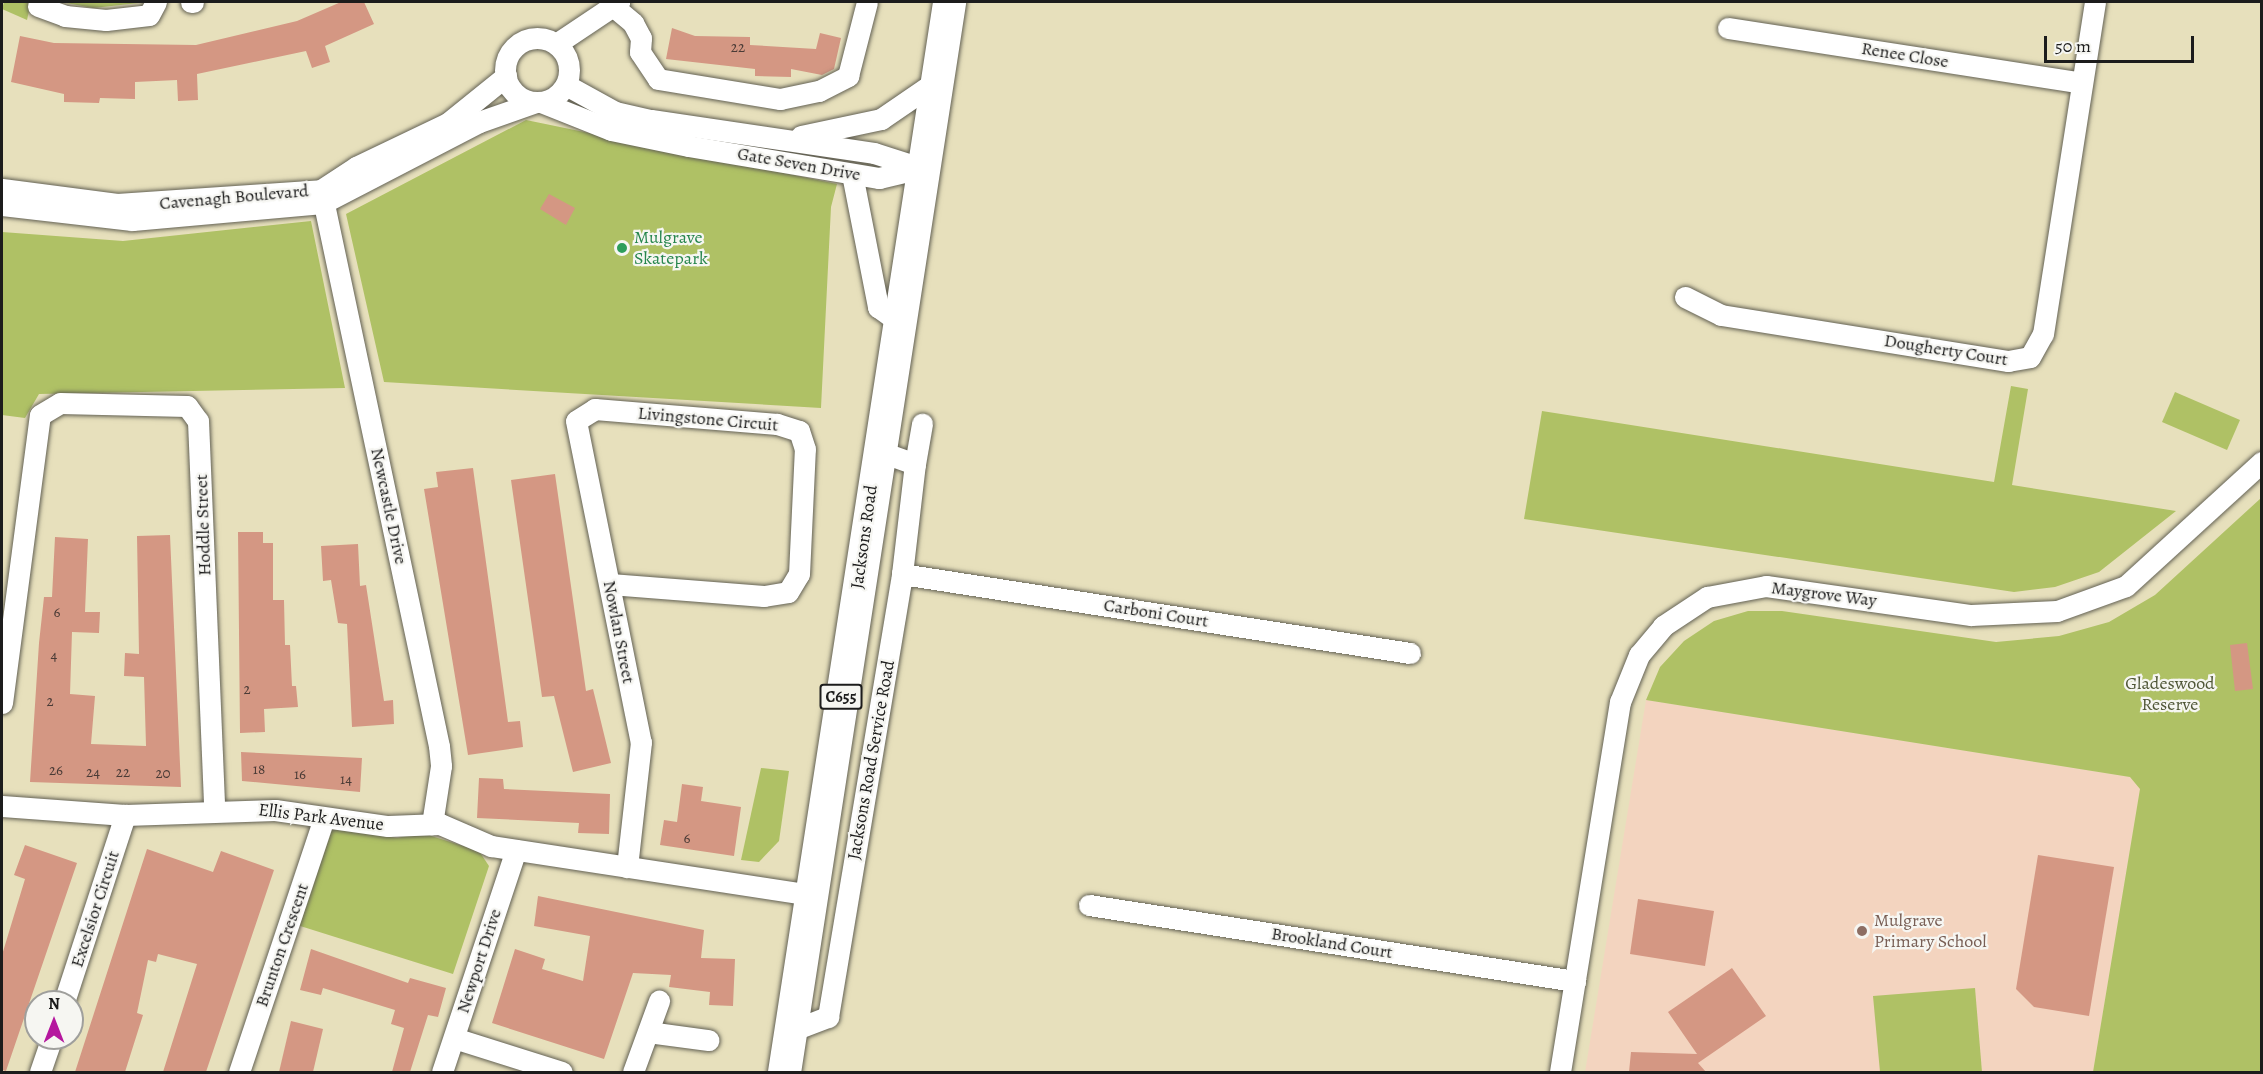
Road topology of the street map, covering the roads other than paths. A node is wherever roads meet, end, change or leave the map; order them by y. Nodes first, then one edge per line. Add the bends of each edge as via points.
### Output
1 (156, 2) edge
2 (867, 2) edge
3 (949, 2) edge
4 (2095, 2) edge
5 (38, 6) dead end
6 (612, 7) edge
7 (1728, 28) dead end
8 (561, 51) junction
9 (506, 76) junction
10 (935, 82) junction
11 (2082, 83) junction
12 (566, 85) junction
13 (538, 102) junction
14 (783, 138) junction
15 (921, 168) junction
16 (852, 174) junction
17 (2, 189) edge
18 (322, 197) junction
19 (2, 205) edge
20 (1685, 297) dead end
21 (897, 321) junction
22 (595, 409) joint
23 (922, 424) dead end
24 (876, 450) junction
25 (2262, 462) edge
26 (915, 464) junction
27 (902, 574) junction
28 (610, 584) junction
29 (1410, 652) dead end
30 (2, 703) edge
31 (2, 806) edge
32 (214, 810) junction
33 (125, 815) junction
34 (324, 818) junction
35 (432, 824) junction
36 (516, 850) junction
37 (627, 867) junction
38 (813, 895) junction
39 (1089, 905) dead end
40 (1575, 981) junction
41 (68, 990) edge
42 (659, 1001) dead end
43 (791, 1031) junction
44 (648, 1032) junction
45 (454, 1038) junction
46 (708, 1040) dead end
47 (48, 1050) edge
48 (40, 1072) edge
49 (239, 1072) edge
50 (442, 1072) edge
51 (562, 1072) edge
52 (633, 1072) edge
53 (784, 1072) edge
54 (1560, 1072) edge

1 - 5 street via 148,15 106,20 65,16
2 - 6 street via 848,76 819,91 780,99 658,79 640,52 641,38 633,23
3 - 10 main road, Jacksons Road / C655
4 - 11 street, Dougherty Court
6 - 8 street
7 - 11 street, Renee Close
8 - 9 street via 537,38 520,43 506,61
8 - 12 street
9 - 13 street via 516,94
9 - 18 street, Cavenagh Boulevard via 448,123
10 - 14 street, Gate Seven Drive via 881,118
10 - 15 main road, Jacksons Road / C655
11 - 20 street, Dougherty Court via 2043,334 2030,357 2008,361 1721,315
12 - 13 street
12 - 14 street, Gate Seven Drive via 615,112
13 - 16 street, Gate Seven Drive via 611,130
13 - 18 street via 479,123
14 - 15 street, Gate Seven Drive via 882,154
15 - 16 street, Gate Seven Drive via 879,178
15 - 21 main road, Jacksons Road / C655
16 - 21 street via 878,307
17 - 18 street, Cavenagh Boulevard via 117,204
18 - 19 street, Cavenagh Boulevard via 132,220
18 - 35 street, Newcastle Drive via 439,746 441,766
21 - 24 main road, Jacksons Road / C655
22 - 28 street, Nowlan Street via 580,414 575,429
22 - 28 street, Livingstone Circuit via 777,424 799,431 805,449 799,574 788,592 764,596
23 - 26 street, Jacksons Road Service Road
24 - 26 street
24 - 38 main road, Jacksons Road / C655
25 - 40 street, Maygrove Way via 2126,585 2057,611 1971,615 1766,585 1724,591 1677,614 1640,655 1620,702
26 - 27 street, Jacksons Road Service Road
27 - 29 street, Carboni Court
27 - 43 street, Jacksons Road Service Road via 828,1017
28 - 37 street, Nowlan Street via 642,757
30 - 32 street, Hoddle Street via 37,424 45,408 60,403 179,404 197,416
31 - 33 street, Ellis Park Avenue
32 - 33 street, Ellis Park Avenue
32 - 34 street, Ellis Park Avenue
33 - 41 street, Excelsior Circuit
34 - 35 street, Ellis Park Avenue via 388,826
34 - 49 street, Brunton Crescent
35 - 36 street, Ellis Park Avenue
36 - 37 street, Ellis Park Avenue
36 - 45 street, Newport Drive
37 - 38 street, Ellis Park Avenue
38 - 43 main road, Jacksons Road / C655
39 - 40 street, Brookland Court
40 - 54 street, Maygrove Way
42 - 44 street
43 - 53 main road, Jacksons Road / C655
44 - 46 street
44 - 52 street
45 - 50 street, Newport Drive
45 - 51 street
47 - 48 street

